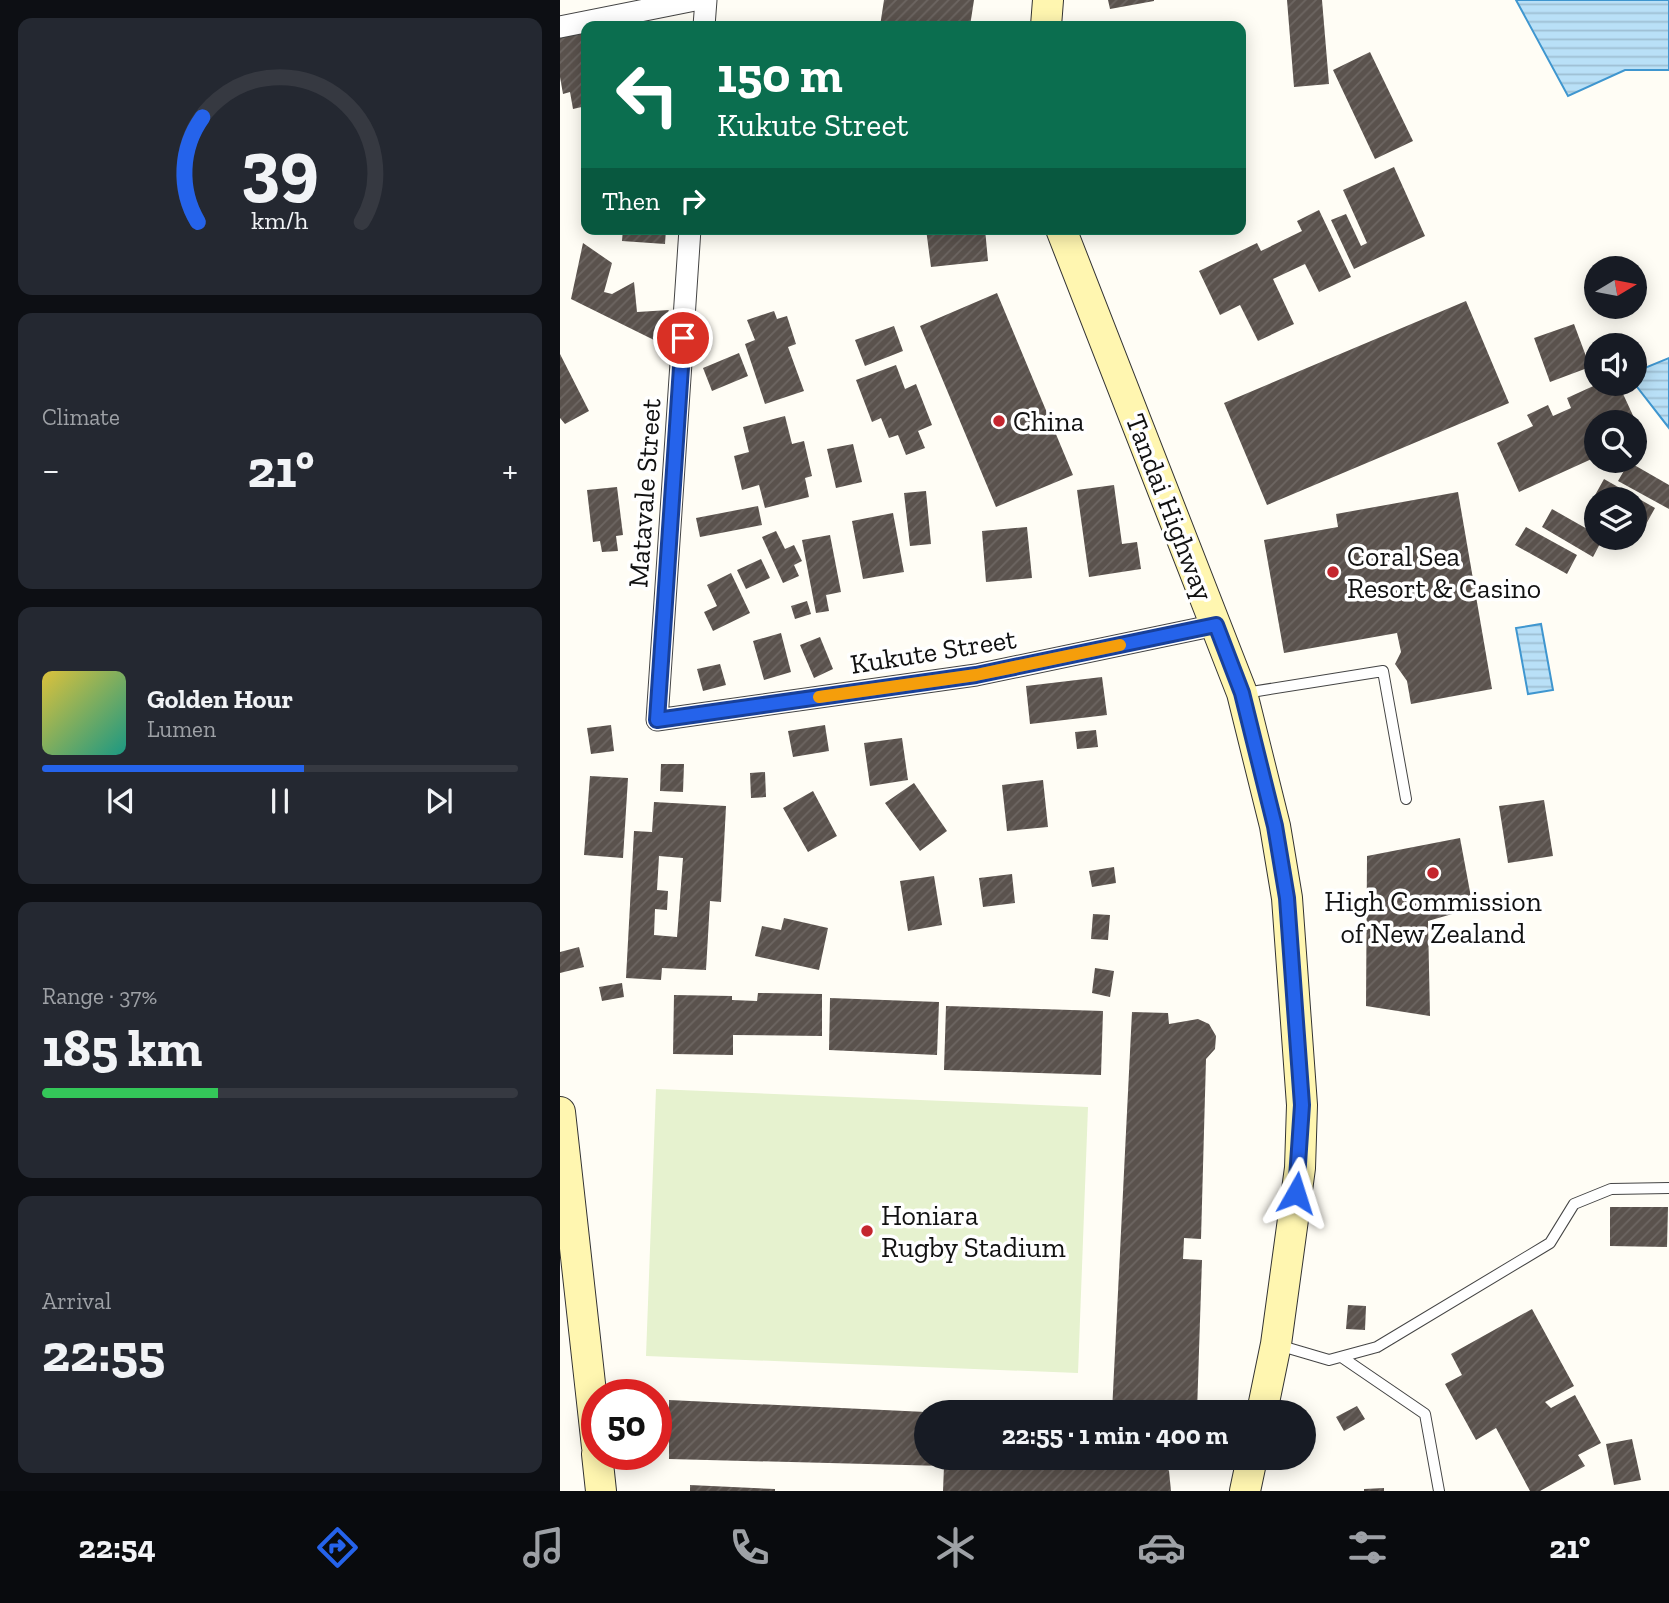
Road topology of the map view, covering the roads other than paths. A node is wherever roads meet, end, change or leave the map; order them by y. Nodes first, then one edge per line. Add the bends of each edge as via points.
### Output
1 (695, 0) edge
2 (706, 0) edge
3 (1048, 0) edge
4 (586, 21) edge
5 (704, 21) edge
6 (1046, 21) edge
7 (581, 22) edge
8 (560, 26) edge
9 (690, 235) edge
10 (1063, 235) edge
11 (1216, 625) junction
12 (1242, 693) junction
13 (657, 720) joint
14 (1406, 799) dead end
15 (560, 1112) edge
16 (1669, 1188) edge
17 (1276, 1344) junction
18 (1343, 1358) junction
19 (589, 1379) edge
20 (1264, 1400) edge
21 (599, 1470) edge
22 (1249, 1470) edge
23 (601, 1491) edge
24 (1245, 1491) edge
25 (1439, 1491) edge

1 - 4 street
2 - 5 street
3 - 6 main road
7 - 8 street
9 - 13 street, Matavale Street
10 - 11 main road, Tandai Highway
11 - 12 main road, Tandai Highway
11 - 13 street, Kukute Street via 976,675
12 - 14 lane via 1383,671
12 - 17 main road, Tandai Highway via 1275,826 1287,898 1302,1105 1300,1168
15 - 19 main road
16 - 18 lane via 1611,1189 1574,1205 1550,1243 1377,1348
17 - 18 lane via 1329,1360
17 - 20 main road, Tandai Highway
18 - 25 lane via 1425,1413
21 - 23 main road
22 - 24 main road

